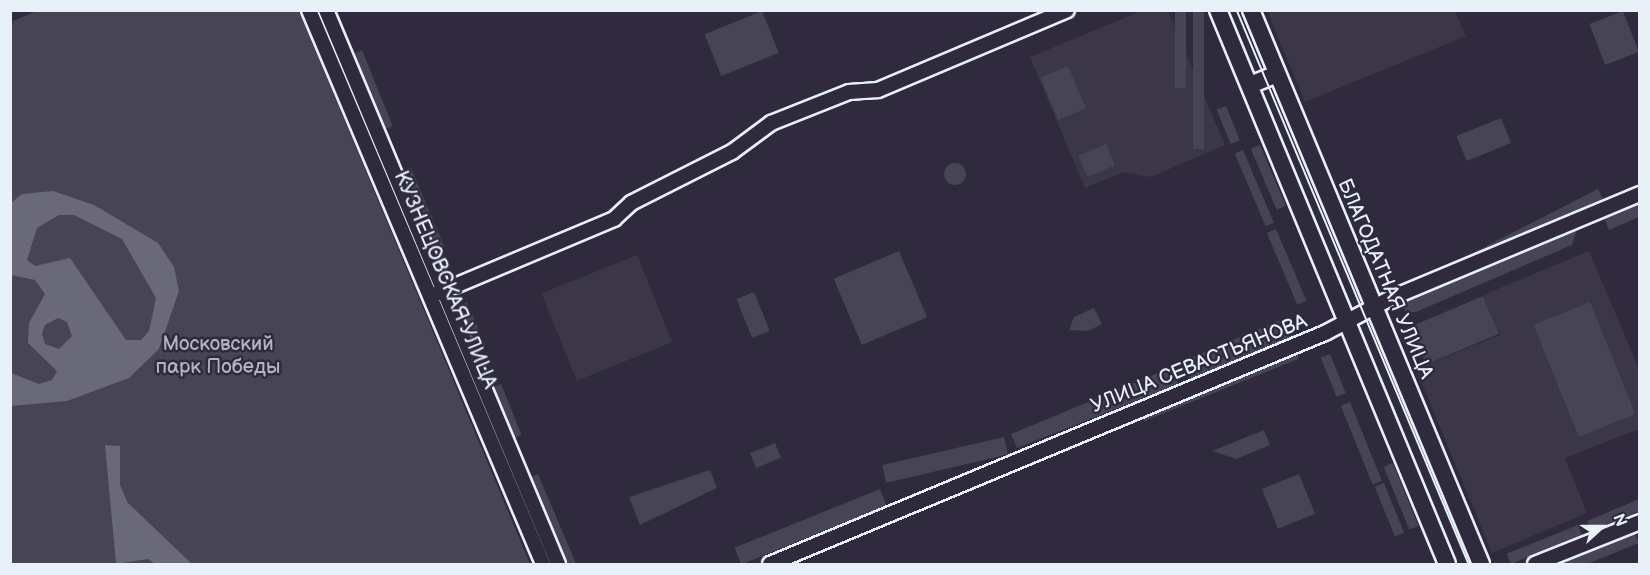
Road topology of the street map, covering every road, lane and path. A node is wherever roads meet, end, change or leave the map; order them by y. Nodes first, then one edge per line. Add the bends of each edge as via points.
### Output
1 (309, 10) edge
2 (326, 10) edge
3 (1067, 10) edge
4 (1218, 10) edge
5 (1251, 10) edge
6 (1277, 74) junction
7 (1250, 85) junction
8 (1640, 194) edge
9 (437, 294) junction
10 (1374, 307) junction
11 (1346, 322) junction
12 (1640, 522) edge
13 (543, 564) edge
14 (558, 564) edge
15 (770, 564) edge
16 (1448, 564) edge
17 (1481, 564) edge
18 (1535, 564) edge

1 - 9 street, КУЗНЕЦОВСКАЯ УЛИЦА
2 - 9 street, КУЗНЕЦОВСКАЯ УЛИЦА
3 - 9 street via 878,90 833,97 771,123 732,152 631,203 614,219
4 - 7 main road
5 - 6 main road, БЛАГОДАТНАЯ УЛИЦА
6 - 7 main road
6 - 10 main road, БЛАГОДАТНАЯ УЛИЦА
7 - 11 main road
8 - 10 street, УЛИЦА СЕВАСТЬЯНОВА
9 - 13 street, КУЗНЕЦОВСКАЯ УЛИЦА
9 - 14 street, КУЗНЕЦОВСКАЯ УЛИЦА
10 - 11 street, УЛИЦА СЕВАСТЬЯНОВА
10 - 17 main road, БЛАГОДАТНАЯ УЛИЦА
11 - 15 street, УЛИЦА СЕВАСТЬЯНОВА
11 - 16 main road
12 - 18 street

